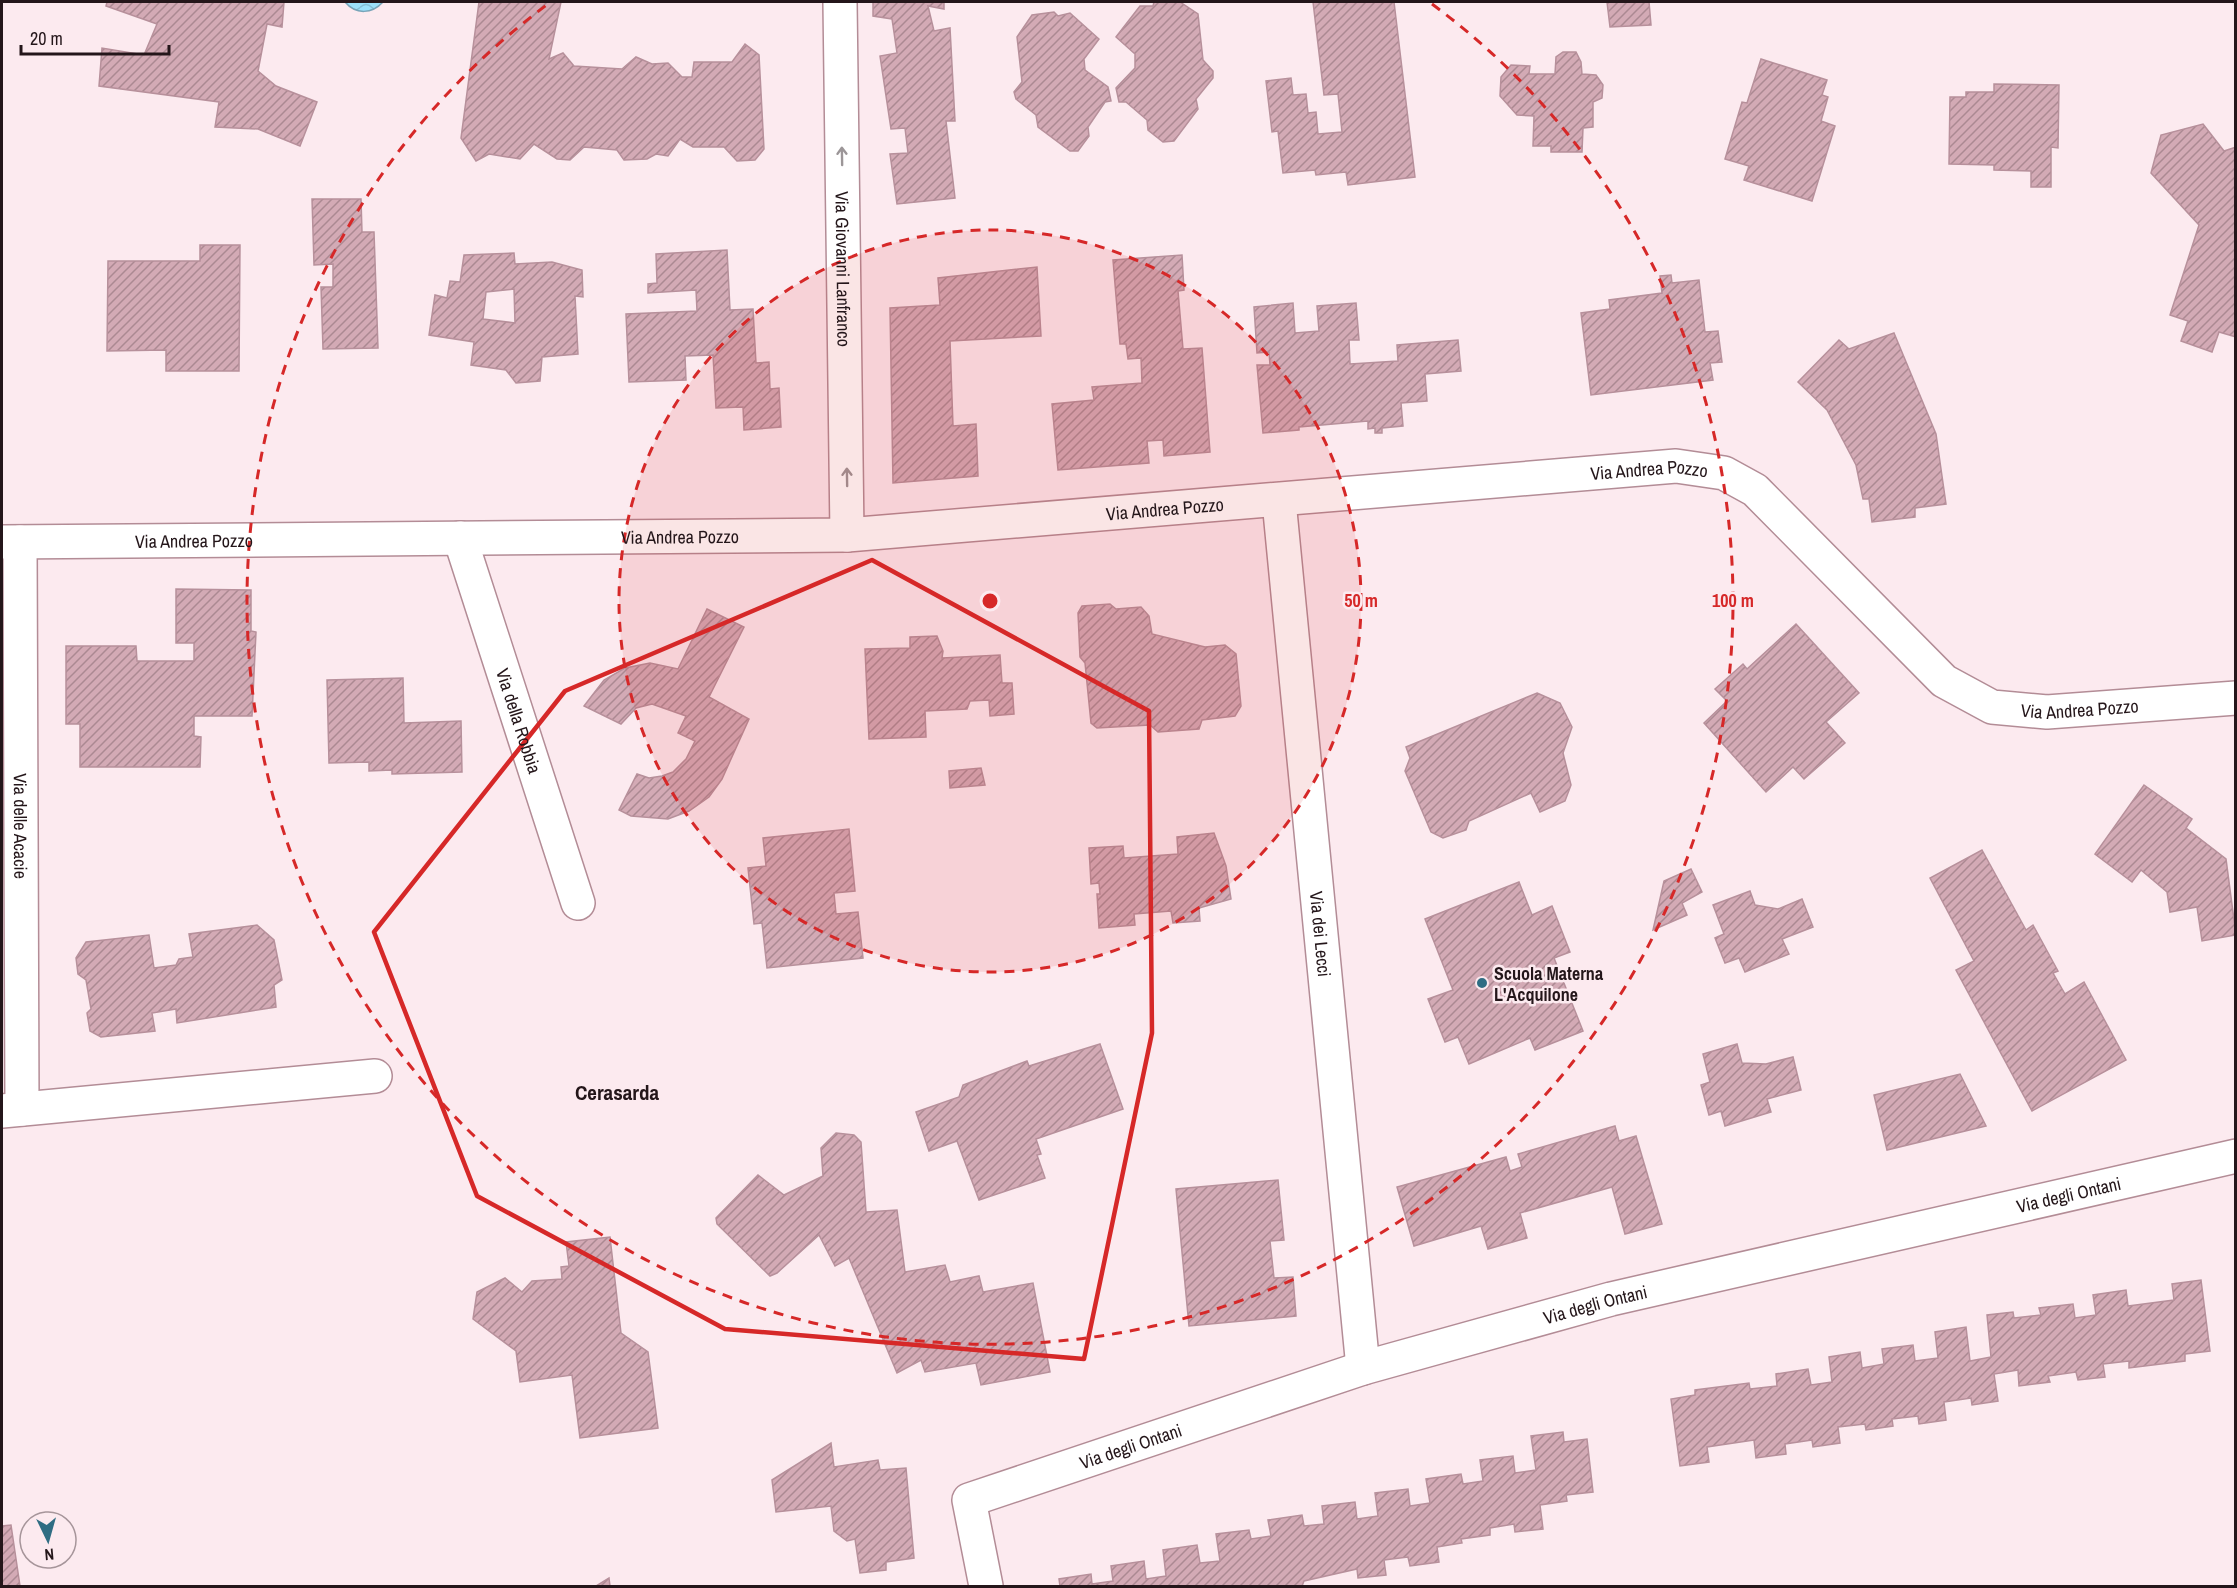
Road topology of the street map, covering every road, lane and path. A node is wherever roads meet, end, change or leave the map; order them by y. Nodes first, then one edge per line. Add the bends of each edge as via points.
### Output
1 (840, 2) edge
2 (1279, 501) junction
3 (847, 535) junction
4 (460, 537) junction
5 (11, 542) edge
6 (2235, 698) edge
7 (578, 903) dead end
8 (375, 1076) dead end
9 (12, 1110) edge
10 (2235, 1156) edge
11 (1363, 1368) junction
12 (986, 1587) edge

3 -> 1 street, Via Giovanni Lanfranco
2 - 3 street, Via Andrea Pozzo
2 - 6 street, Via Andrea Pozzo via 1676,466 1724,473 1755,490 1944,681 1992,707 2048,712
2 - 11 street, Via dei Lecci
3 - 4 street, Via Andrea Pozzo
4 - 5 street, Via Andrea Pozzo
4 - 7 street, Via della Robbia
5 - 9 street, Via delle Acacie
8 - 9 street, Via delle Acacie
10 - 11 street, Via degli Ontani via 1611,1299
11 - 12 street, Via degli Ontani via 969,1500

